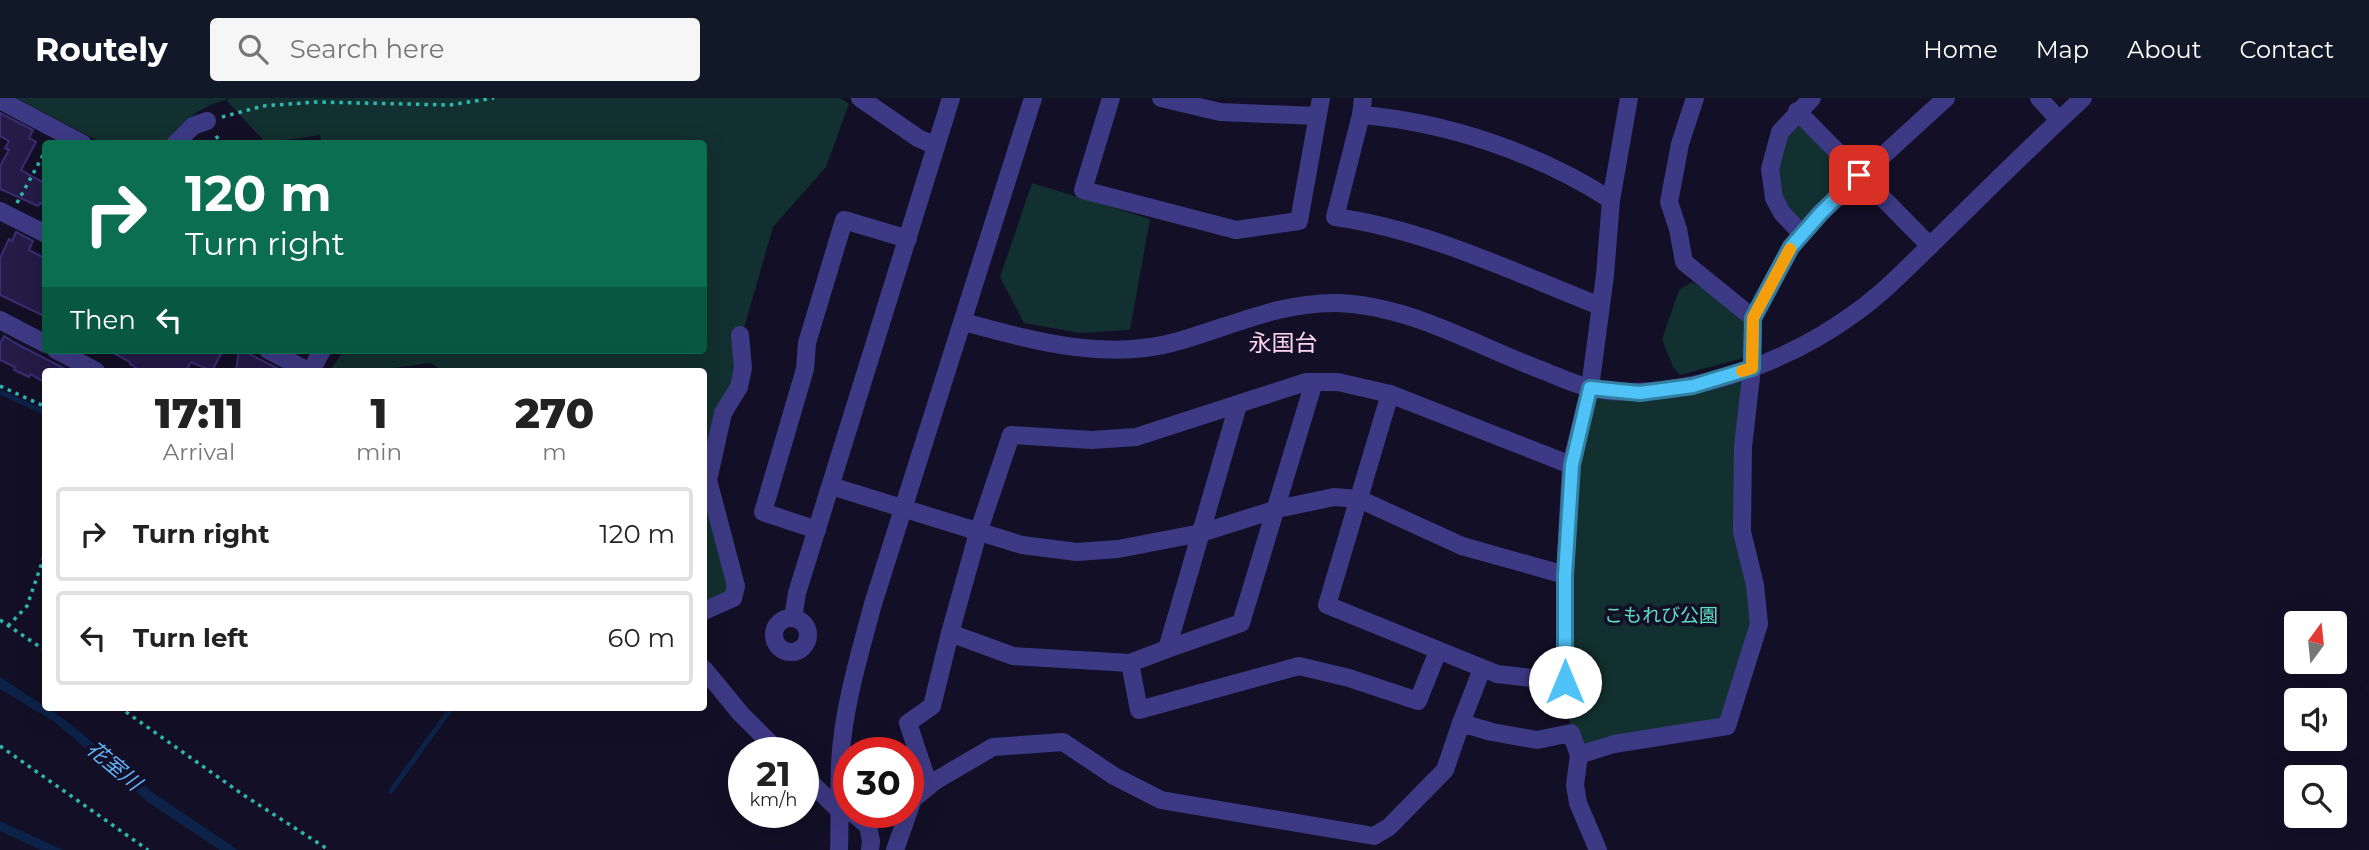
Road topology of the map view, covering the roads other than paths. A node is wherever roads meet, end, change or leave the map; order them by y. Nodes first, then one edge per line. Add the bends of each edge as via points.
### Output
1 (860, 98) edge
2 (951, 98) edge
3 (1033, 98) edge
4 (1111, 98) edge
5 (1161, 98) edge
6 (1321, 98) edge
7 (1629, 98) edge
8 (1695, 98) edge
9 (1812, 98) edge
10 (1946, 98) edge
11 (2039, 98) edge
12 (2083, 98) edge
13 (0, 100) edge
14 (1362, 106) edge
15 (1797, 111) junction
16 (1318, 116) junction
17 (2059, 120) junction
18 (207, 121) road end
19 (75, 140) edge
20 (180, 140) edge
21 (936, 146) junction
22 (1859, 175) junction
23 (1611, 200) junction
24 (5, 213) edge
25 (42, 232) edge
26 (1802, 234) junction
27 (908, 239) junction
28 (1930, 246) junction
29 (1600, 306) junction
30 (1753, 318) junction
31 (0, 320) edge
32 (964, 322) junction
33 (740, 335) dead end
34 (42, 342) edge
35 (64, 354) edge
36 (276, 354) edge
37 (90, 368) edge
38 (303, 368) edge
39 (1752, 368) junction
40 (1314, 382) junction
41 (1590, 388) junction
42 (1390, 394) junction
43 (1238, 405) junction
44 (1572, 465) junction
45 (831, 486) junction
46 (1359, 499) junction
47 (904, 508) junction
48 (1277, 509) junction
49 (817, 530) junction
50 (978, 533) junction
51 (1201, 533) junction
52 (1565, 575) junction
53 (707, 610) edge
54 (793, 618) dead end
55 (950, 633) junction
56 (1167, 649) junction
57 (1438, 651) junction
58 (1130, 663) junction
59 (1482, 669) junction
60 (707, 673) edge
61 (1461, 723) junction
62 (764, 737) edge
63 (844, 737) edge
64 (1579, 755) junction
65 (929, 786) junction
66 (819, 791) edge
67 (833, 804) edge
68 (840, 828) edge
69 (868, 828) edge
70 (839, 850) edge
71 (870, 850) edge
72 (895, 850) edge
73 (1598, 850) edge

1 - 21 street
2 - 21 street
3 - 32 street
4 - 16 street via 1083,190 1236,230 1299,221
5 - 16 street via 1220,112
6 - 16 street
7 - 23 street
8 - 30 street via 1669,202 1684,262
9 - 15 street
10 - 22 street
11 - 17 street
12 - 17 street
13 - 19 street
14 - 23 street via 1494,144 1577,179
14 - 29 street via 1335,217 1390,226
15 - 22 street
15 - 26 street via 1780,132 1770,169 1774,198 1782,214
17 - 28 street
18 - 20 street via 193,126
21 - 27 street
22 - 26 street
22 - 28 street
23 - 29 street
24 - 25 street
26 - 30 street
27 - 45 street
27 - 49 street via 844,220 763,512
28 - 39 street via 1856,313 1798,349
29 - 41 street
30 - 39 street
31 - 34 street
32 - 41 street via 1037,342 1129,351 1177,342 1277,309 1336,303 1403,313
32 - 47 street
33 - 53 street via 743,368 723,413 708,480 736,586 733,597
35 - 37 street
36 - 38 street
39 - 41 street via 1693,386 1640,393
39 - 64 street via 1743,447 1742,532 1759,624 1727,726 1614,744
40 - 42 street via 1338,382
40 - 43 street
40 - 48 street
41 - 44 street
42 - 44 street
42 - 46 street
43 - 50 street via 1136,437 1092,440 1012,435
43 - 51 street
44 - 52 street
45 - 47 street
45 - 49 street
46 - 48 street via 1334,497
46 - 52 street via 1462,546
46 - 57 street via 1327,605
47 - 50 street
47 - 63 street via 873,604
48 - 51 street
48 - 56 street via 1241,623
49 - 54 street
50 - 51 street via 1077,552
50 - 55 street
51 - 56 street
52 - 59 street via 1565,682
55 - 58 street via 1013,656
55 - 65 street via 932,706 908,723
56 - 58 street
57 - 58 street via 1418,701 1299,666 1139,710
57 - 59 street
59 - 61 street
60 - 62 street
61 - 64 street via 1537,740 1571,733
61 - 65 street via 1445,770 1389,827 1374,836 1161,800 1063,742 993,747
64 - 73 street via 1578,803
65 - 72 street via 913,799
66 - 67 street
68 - 70 street
69 - 71 street

